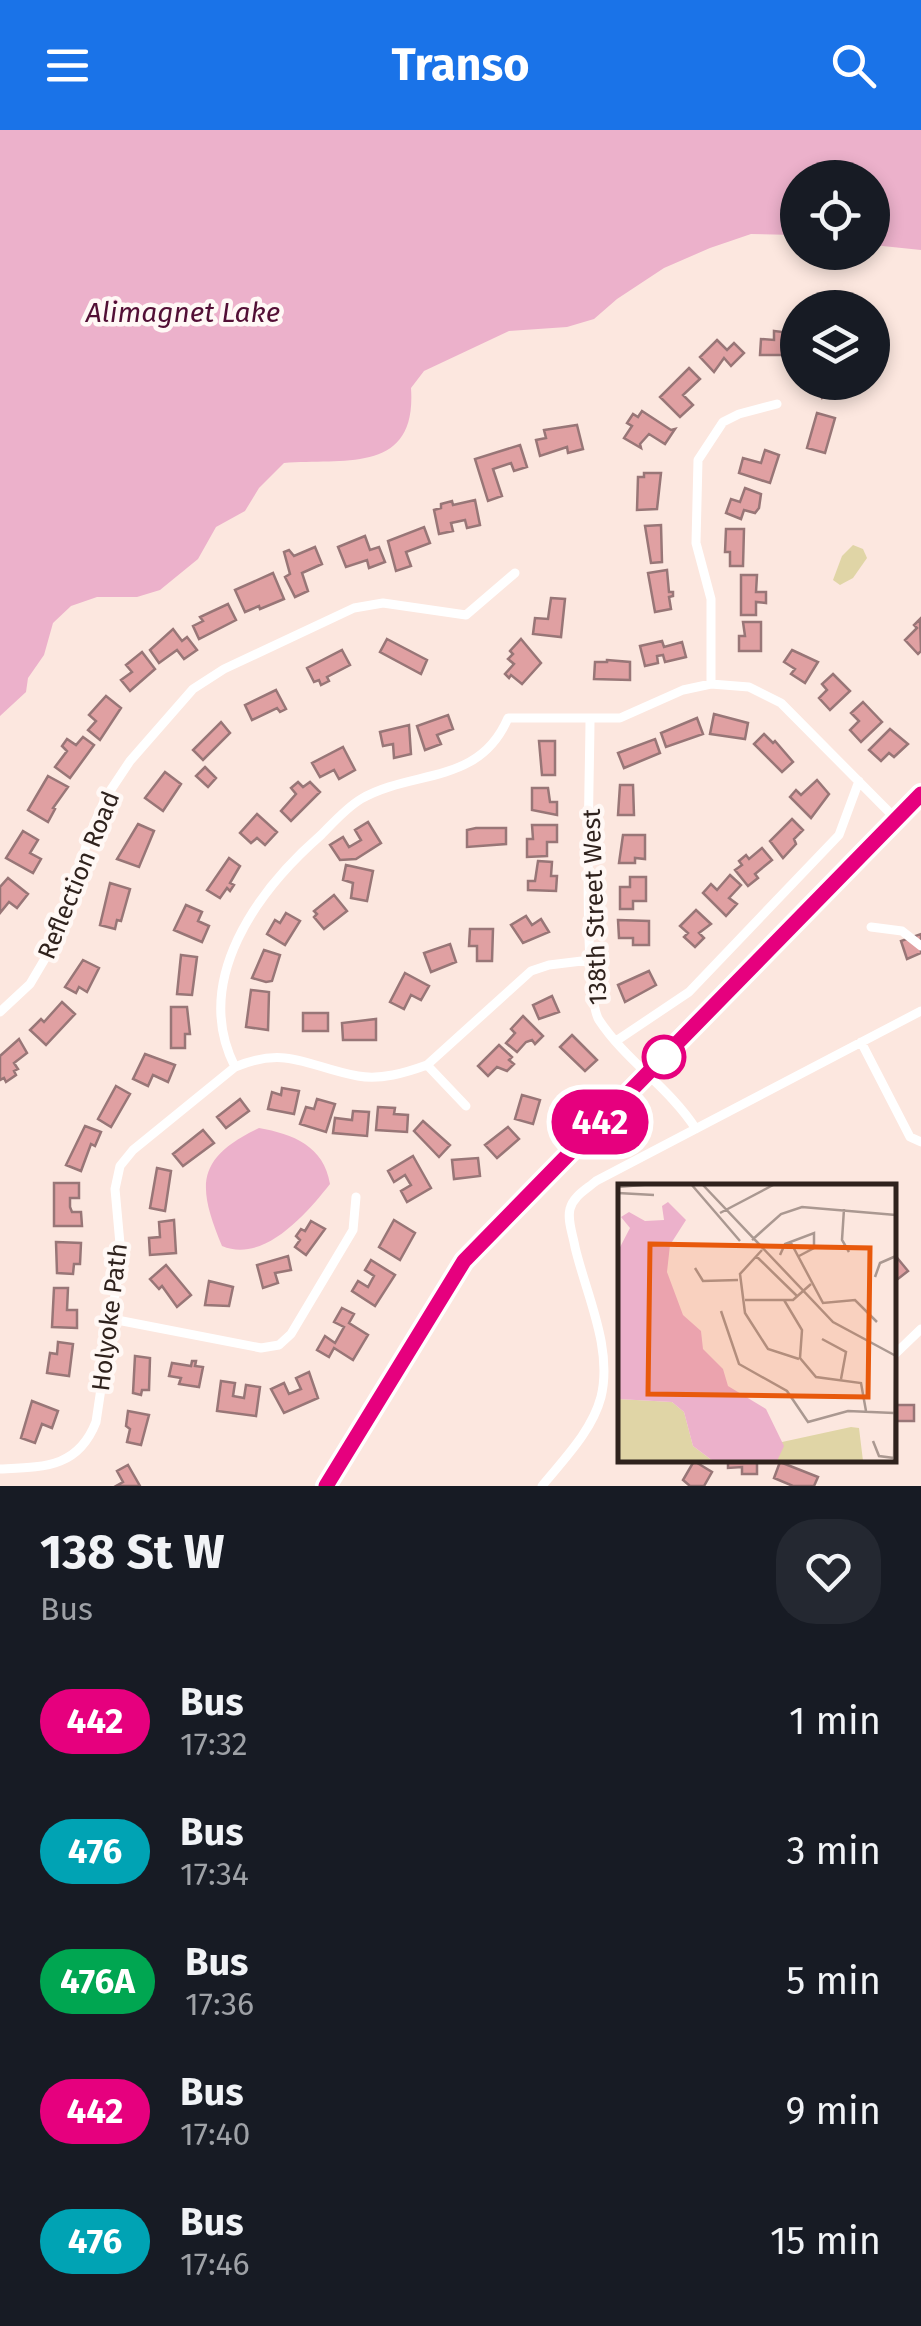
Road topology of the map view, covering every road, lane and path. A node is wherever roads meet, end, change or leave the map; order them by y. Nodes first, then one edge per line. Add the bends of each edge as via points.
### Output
1 (776, 404) dead end
2 (515, 573) dead end
3 (711, 684) junction
4 (590, 720) junction
5 (859, 781) junction
6 (921, 794) edge
7 (896, 819) junction
8 (871, 927) dead end
9 (921, 946) edge
10 (590, 960) junction
11 (921, 1011) edge
12 (0, 1012) edge
13 (616, 1041) junction
14 (861, 1042) junction
15 (427, 1066) junction
16 (236, 1067) junction
17 (648, 1073) junction
18 (466, 1106) dead end
19 (696, 1129) junction
20 (921, 1142) edge
21 (356, 1197) dead end
22 (112, 1319) junction
23 (921, 1329) edge
24 (896, 1353) edge
25 (0, 1469) edge
26 (326, 1486) edge
27 (542, 1486) edge

1 - 3 street via 723,422 698,460 696,543 711,599
2 - 12 street, Reflection Road via 466,615 383,603 354,608 224,669 194,690 106,796 59,935 30,984
3 - 4 street via 620,718
3 - 5 street via 749,687 781,703
4 - 10 street, 138th Street West
4 - 16 street via 508,718 498,742 474,758 439,777 359,800 285,866 244,922 227,964 221,1025
5 - 7 street
5 - 13 street via 838,836 689,992
6 - 7 street
7 - 17 street
8 - 9 street via 902,931
10 - 13 street, 138th Street West via 596,1016
10 - 15 street via 531,972
11 - 14 street
13 - 17 street, 138th Street West
14 - 19 street
14 - 20 street via 910,1137
15 - 16 street, Holyoke Path via 359,1076 282,1055
15 - 18 street
16 - 22 street, Holyoke Path via 120,1166 121,1255
17 - 19 street, 138th Street West
17 - 26 street via 464,1261
19 - 27 street via 596,1181 570,1210 604,1376 591,1421
21 - 22 street via 352,1230 292,1334 279,1345 261,1348
22 - 25 street, Holyoke Path via 89,1440 77,1454 47,1467
23 - 24 street

